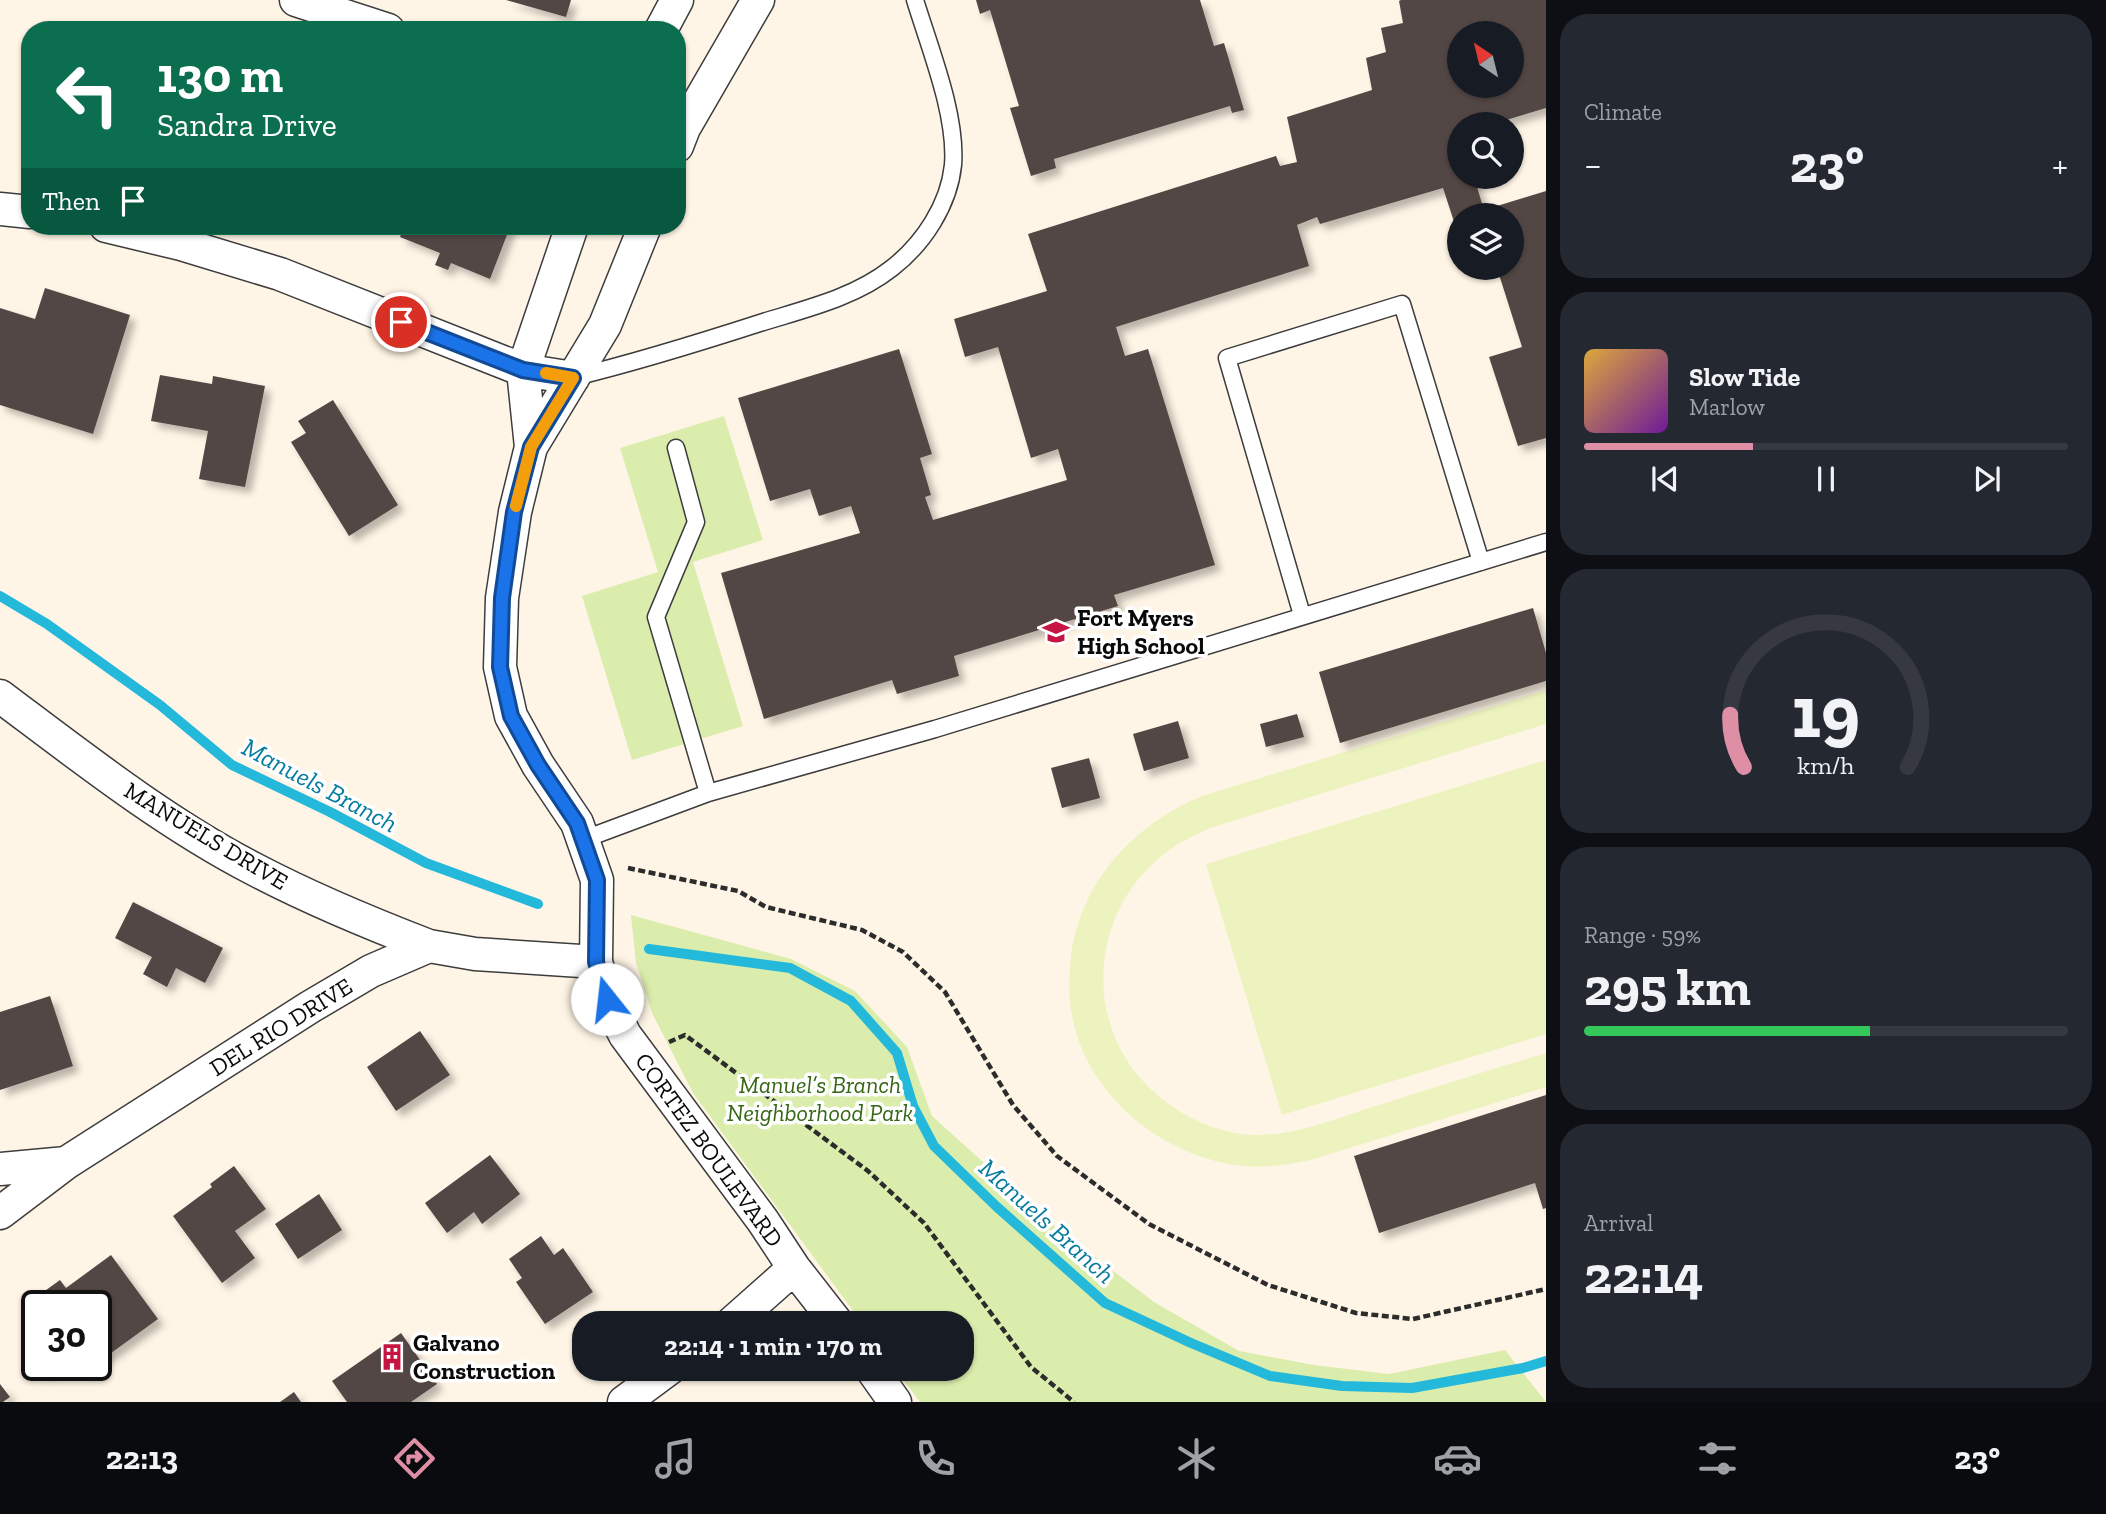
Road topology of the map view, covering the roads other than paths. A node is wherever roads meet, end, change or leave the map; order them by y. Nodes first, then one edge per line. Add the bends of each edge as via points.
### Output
1 (296, 0) edge
2 (677, 0) edge
3 (758, 0) edge
4 (915, 0) edge
5 (360, 21) edge
6 (666, 21) edge
7 (686, 123) edge
8 (0, 209) edge
9 (21, 211) edge
10 (144, 235) edge
11 (569, 235) edge
12 (641, 235) edge
13 (523, 370) junction
14 (573, 378) junction
15 (531, 447) junction
16 (676, 448) dead end
17 (1546, 542) edge
18 (1480, 562) junction
19 (1302, 615) junction
20 (0, 696) edge
21 (708, 793) junction
22 (586, 850) junction
23 (429, 946) junction
24 (596, 962) junction
25 (66, 1163) junction
26 (0, 1169) edge
27 (0, 1213) edge
28 (794, 1268) junction
29 (746, 1311) edge
30 (827, 1311) edge
31 (652, 1381) edge
32 (880, 1381) edge
33 (624, 1402) edge
34 (895, 1402) edge

1 - 5 street
2 - 6 street
3 - 7 street
4 - 14 lane via 953,134 946,198 920,241 892,268 855,291
8 - 9 street
10 - 13 street via 280,274
11 - 13 street, CORTEZ BOULEVARD
12 - 14 street, CORTEZ BOULEVARD via 604,325
13 - 14 street
13 - 15 street, CORTEZ BOULEVARD
14 - 15 street, CORTEZ BOULEVARD
15 - 22 street, CORTEZ BOULEVARD via 514,512 502,598 500,667 511,716 577,823
16 - 21 lane via 696,522 656,617
17 - 18 lane
18 - 19 lane
18 - 19 lane via 1402,304 1227,358
19 - 21 lane via 935,729
20 - 23 street, MANUELS DRIVE via 98,769 252,868 337,910
21 - 22 lane
22 - 24 street, CORTEZ BOULEVARD via 597,880
23 - 24 street via 475,954
23 - 25 street, DEL RIO DRIVE via 371,971 310,1007
24 - 28 street, CORTEZ BOULEVARD via 625,1035
25 - 26 street
25 - 27 street, DEL RIO DRIVE
28 - 29 street
28 - 30 street, CORTEZ BOULEVARD
31 - 33 street
32 - 34 street

